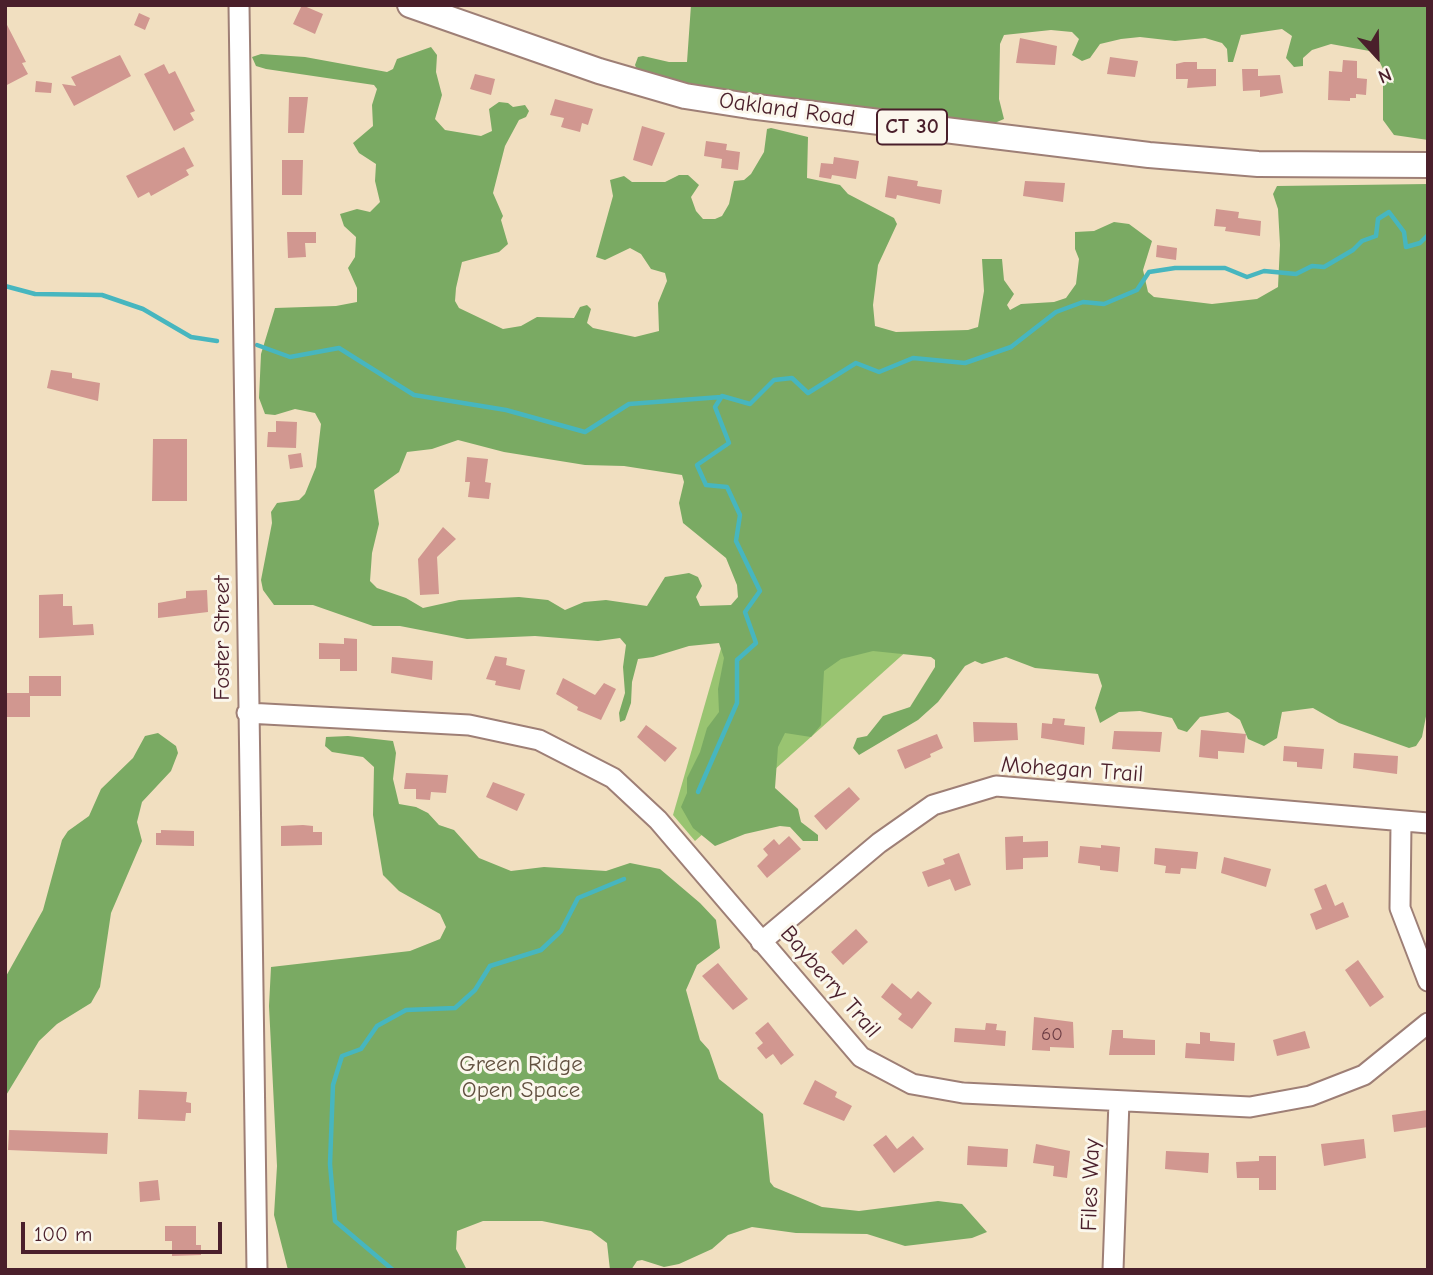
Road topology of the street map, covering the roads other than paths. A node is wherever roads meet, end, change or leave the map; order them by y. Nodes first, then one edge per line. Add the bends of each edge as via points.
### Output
1 (239, 5) edge
2 (410, 5) edge
3 (1428, 166) edge
4 (247, 713) junction
5 (1401, 822) junction
6 (1428, 823) edge
7 (761, 942) junction
8 (1428, 981) edge
9 (1428, 1023) edge
10 (1119, 1101) junction
11 (257, 1270) edge
12 (1113, 1270) edge

1 - 4 street, Foster Street
2 - 3 main road, Oakland Road / CT 30 via 685,96 1149,155 1258,164
4 - 7 street, Bayberry Trail via 469,725 538,740 612,778 658,820
4 - 11 street, Foster Street
5 - 6 street, Mohegan Trail
5 - 7 street, Mohegan Trail via 996,786 933,805 879,843
5 - 8 street via 1400,908
7 - 10 street, Bayberry Trail via 861,1057 912,1084 963,1093
9 - 10 street, Bayberry Trail via 1363,1075 1310,1096 1250,1107
10 - 12 street, Files Way

